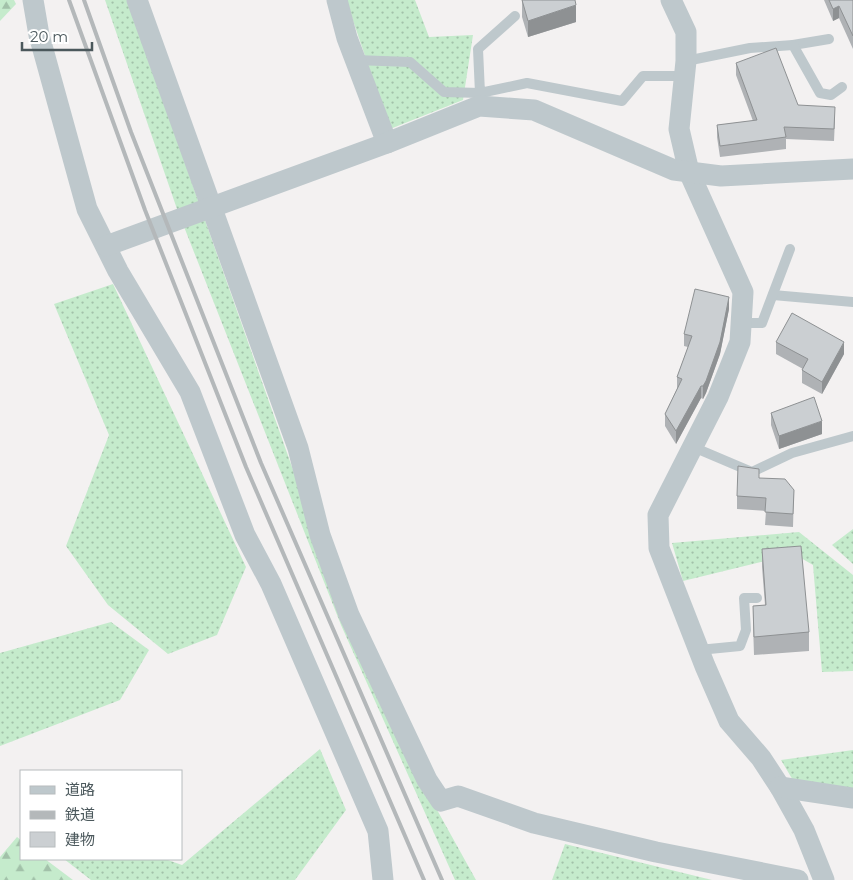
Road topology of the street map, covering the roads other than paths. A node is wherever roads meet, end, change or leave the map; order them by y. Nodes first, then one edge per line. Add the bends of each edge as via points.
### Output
1 (33, 0) edge
2 (137, 0) edge
3 (337, 0) edge
4 (671, 0) edge
5 (515, 16) dead end
6 (829, 40) dead end
7 (793, 45) junction
8 (355, 60) junction
9 (685, 69) junction
10 (842, 87) dead end
11 (480, 99) junction
12 (387, 142) junction
13 (853, 169) edge
14 (689, 172) junction
15 (211, 208) junction
16 (106, 246) junction
17 (790, 249) dead end
18 (773, 295) junction
19 (853, 302) edge
20 (741, 323) junction
21 (853, 436) edge
22 (693, 447) junction
23 (757, 598) dead end
24 (699, 650) junction
25 (780, 787) junction
26 (853, 798) edge
27 (383, 880) edge
28 (798, 880) edge
29 (824, 880) edge

1 - 16 street via 39,34 88,209
2 - 15 street
3 - 8 street
4 - 9 street via 686,32
5 - 11 lane via 478,49
6 - 7 lane
7 - 9 lane via 750,48
7 - 10 lane via 820,93 831,95
8 - 11 lane via 410,62 444,92
8 - 12 street
9 - 11 lane via 643,76 622,101 527,83
9 - 14 street via 679,129
11 - 12 street
11 - 14 street via 534,110 669,169
12 - 15 street
13 - 14 street via 721,176
14 - 20 street via 743,292
15 - 16 street
15 - 28 street via 298,448 320,535 349,615 427,780 441,801 449,797 465,798 534,823 656,852
16 - 27 street via 190,392 245,535 271,584 378,831
17 - 18 lane
18 - 19 lane
18 - 20 lane via 762,323
20 - 22 street via 740,342
21 - 22 lane via 792,453 752,472
22 - 24 street via 658,515 658,532 665,564
23 - 24 lane via 744,598 746,630 740,646
24 - 25 street via 729,721 761,758
25 - 26 street
25 - 29 street via 804,830

